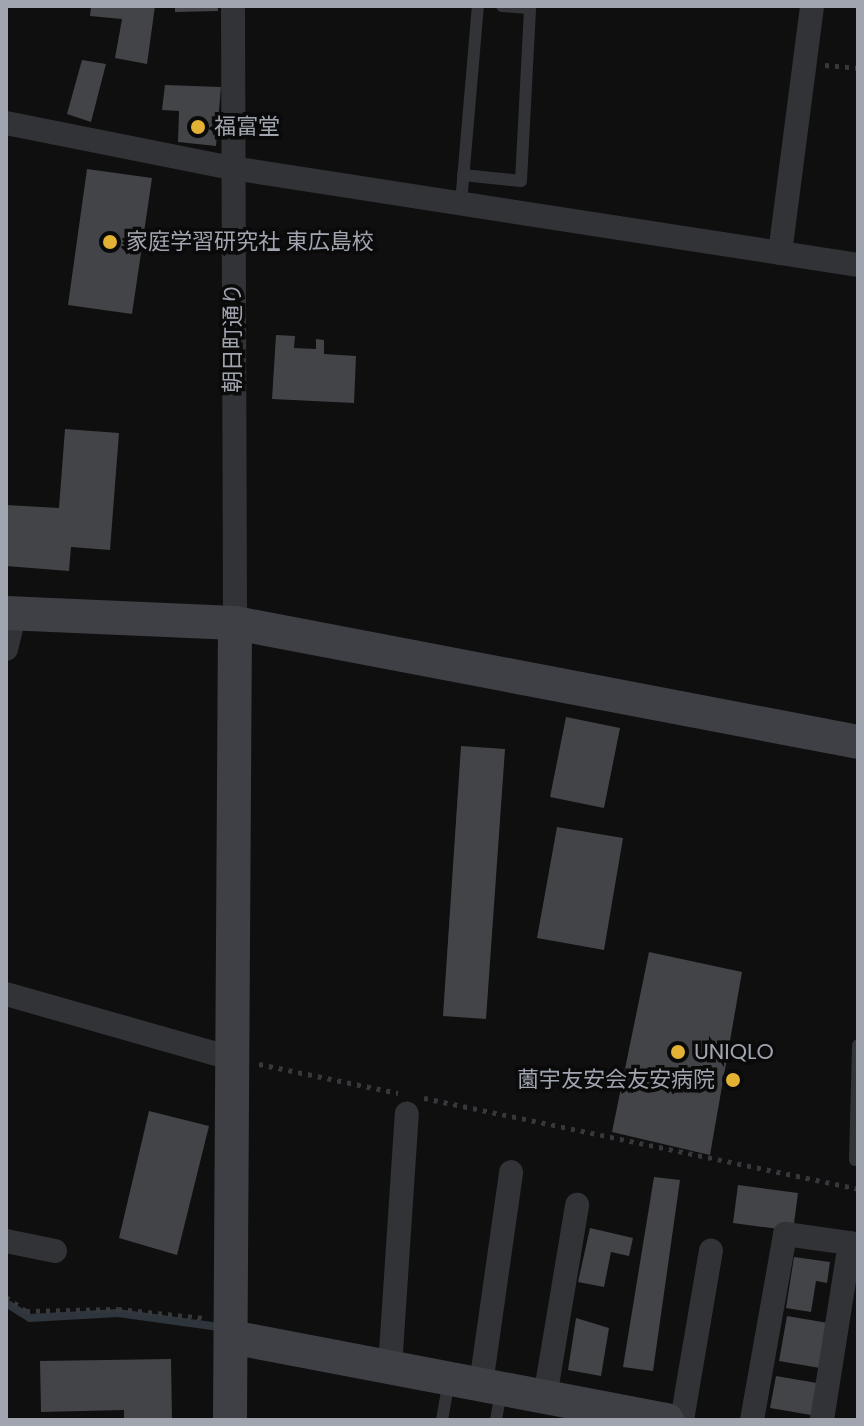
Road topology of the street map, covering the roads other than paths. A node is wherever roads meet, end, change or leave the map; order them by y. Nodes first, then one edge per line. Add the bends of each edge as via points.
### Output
1 (233, 6) edge
2 (478, 6) edge
3 (502, 6) edge
4 (812, 6) edge
5 (6, 123) edge
6 (232, 168) junction
7 (463, 175) junction
8 (461, 203) junction
9 (780, 253) junction
10 (858, 265) edge
11 (10, 613) edge
12 (235, 623) junction
13 (6, 649) edge
14 (858, 742) edge
15 (6, 994) edge
16 (858, 1045) edge
17 (231, 1058) junction
18 (407, 1114) dead end
19 (855, 1160) dead end
20 (511, 1172) dead end
21 (577, 1205) dead end
22 (6, 1241) edge
23 (711, 1250) dead end
24 (55, 1251) dead end
25 (231, 1328) junction
26 (390, 1367) junction
27 (482, 1393) edge
28 (562, 1406) edge
29 (665, 1419) edge
30 (230, 1420) edge
31 (442, 1420) edge
32 (752, 1420) edge
33 (822, 1420) edge

1 - 6 street, 朝日町通り
2 - 7 lane
3 - 7 lane via 530,8 521,181
4 - 9 street
5 - 6 street
6 - 8 street
6 - 12 street, 朝日町通り
7 - 8 lane
8 - 9 street
9 - 10 street
11 - 12 street
11 - 13 street
12 - 14 street
12 - 17 street
15 - 17 street
16 - 19 lane
17 - 25 street
18 - 26 street
20 - 27 street
21 - 28 street
22 - 24 street
23 - 29 street
25 - 26 street
25 - 30 street
26 - 27 street
27 - 28 street
27 - 31 lane
28 - 29 street
32 - 33 street via 785,1234 850,1243

